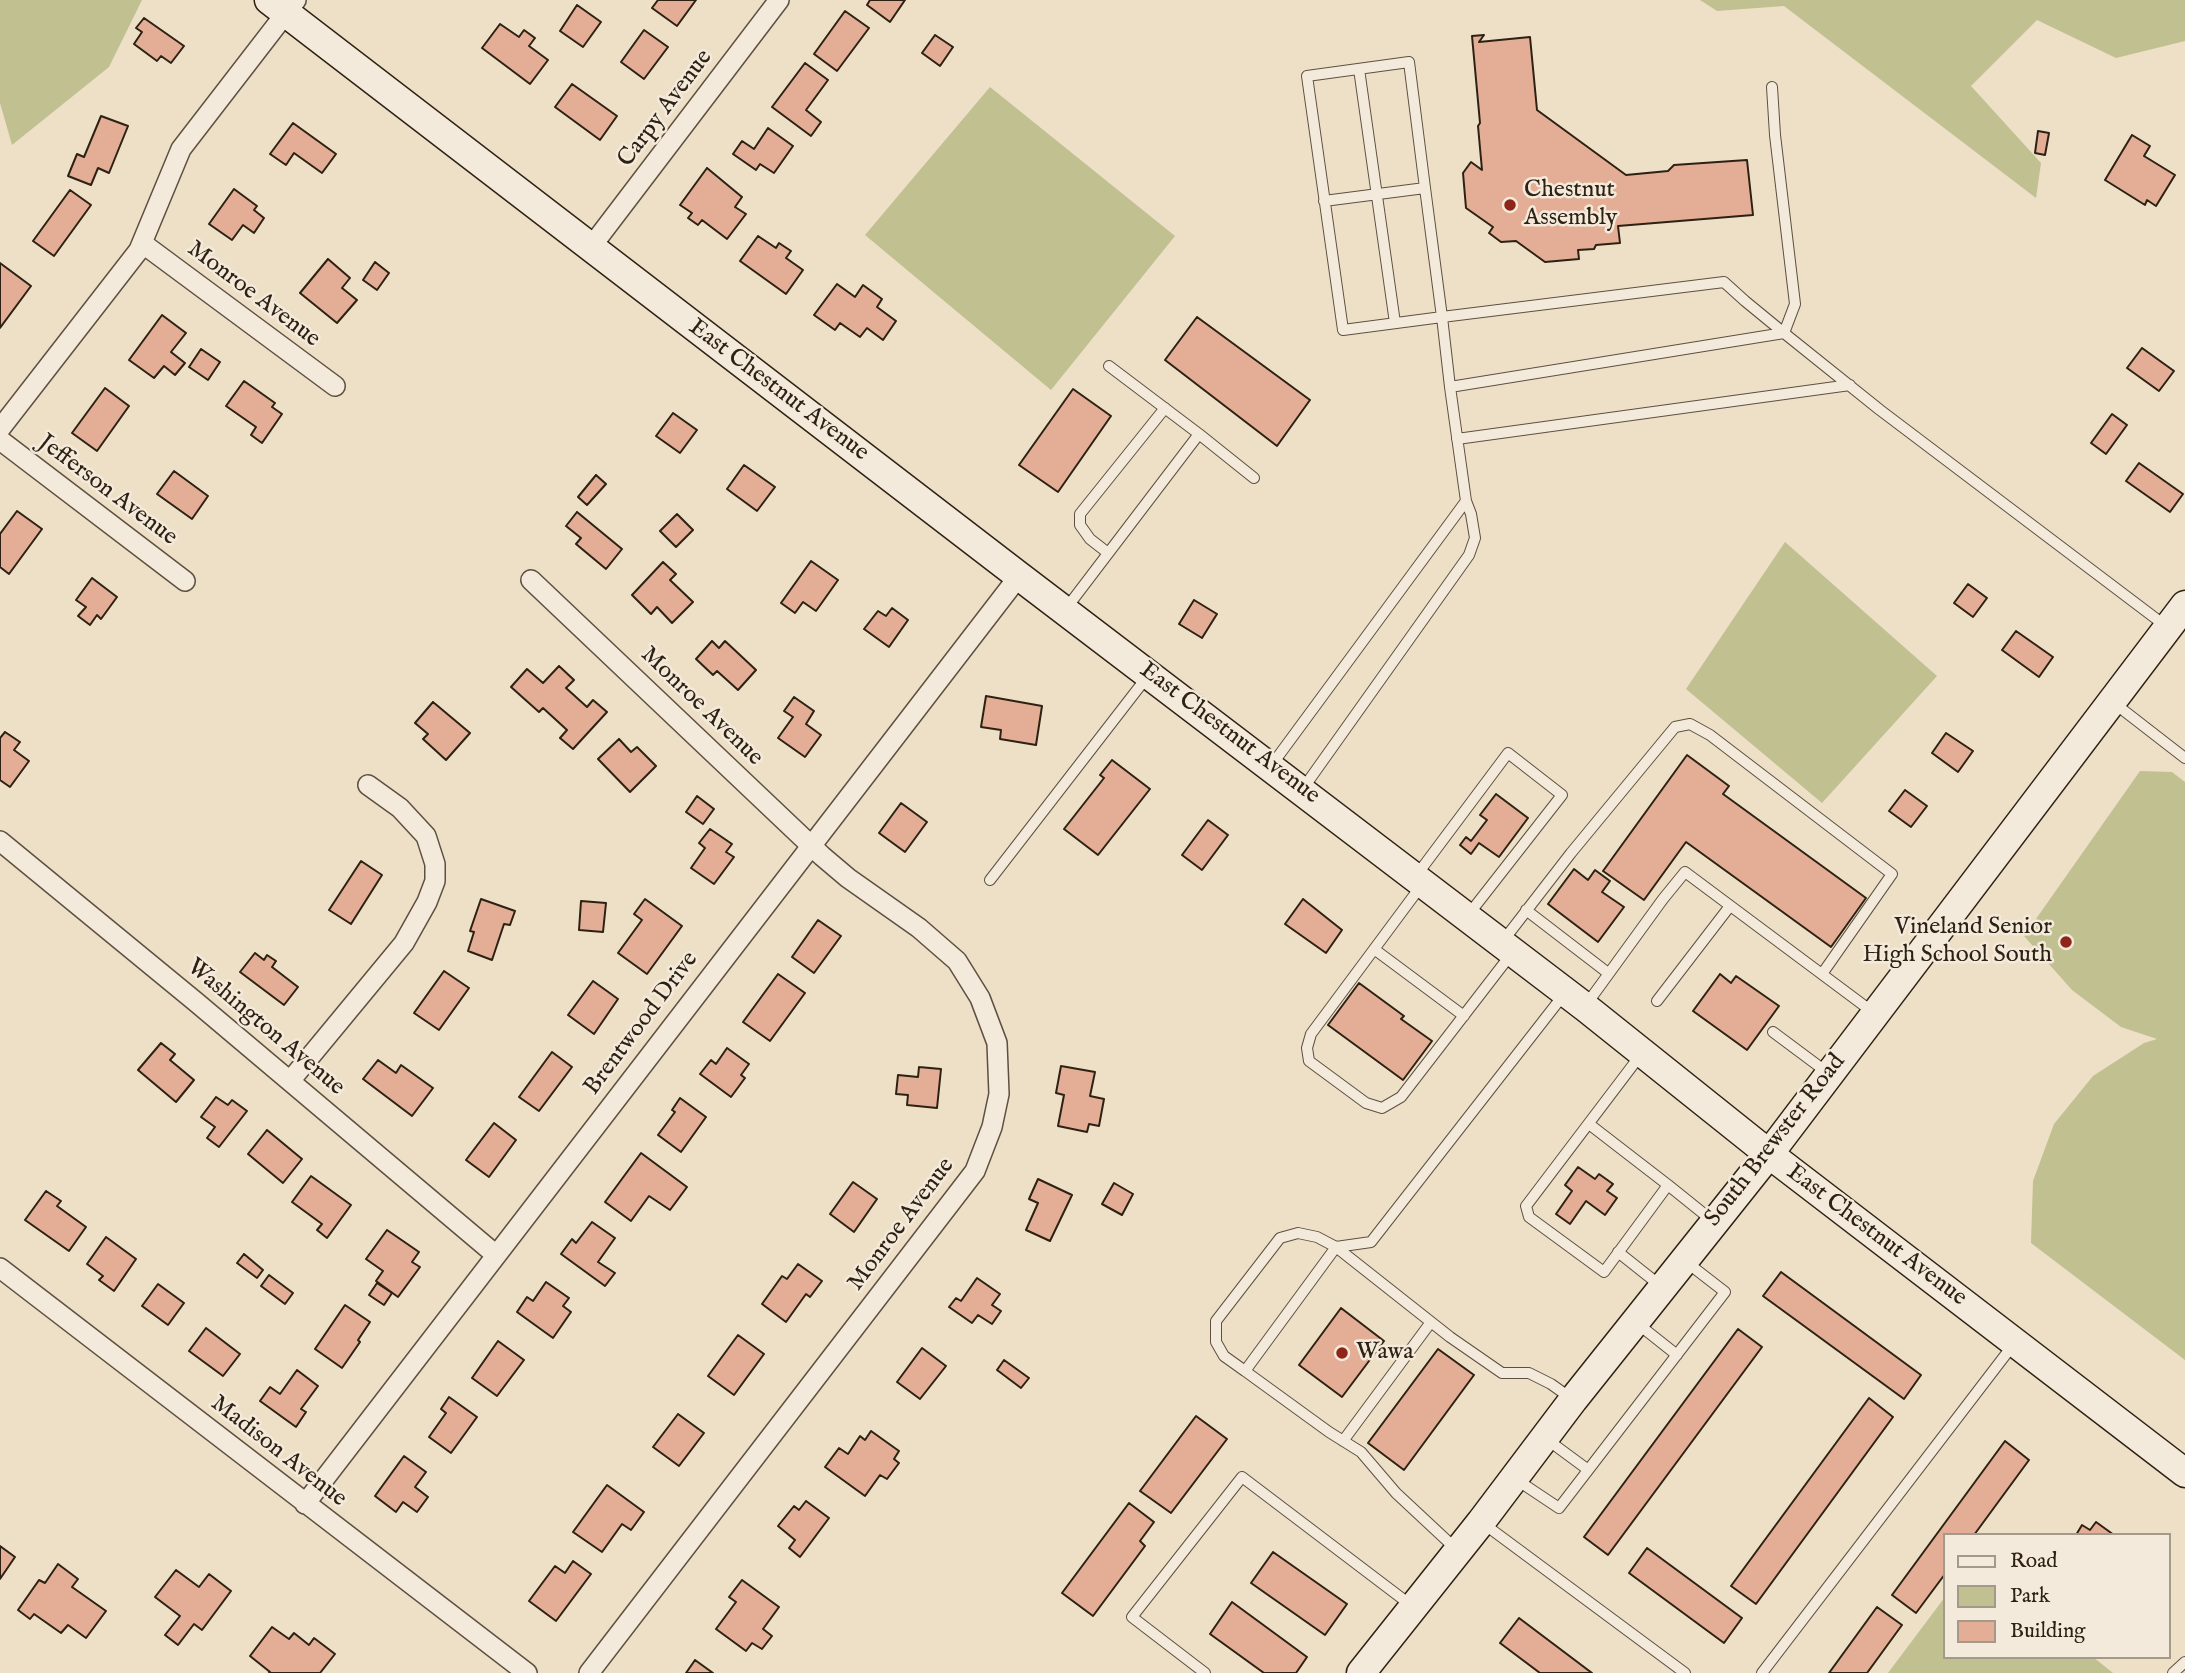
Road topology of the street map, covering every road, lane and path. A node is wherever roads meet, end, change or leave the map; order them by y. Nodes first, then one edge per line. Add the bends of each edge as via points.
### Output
1 (779, 0) edge
2 (284, 4) edge
3 (1359, 69) junction
4 (1772, 86) dead end
5 (1425, 188) junction
6 (1376, 194) junction
7 (1324, 201) junction
8 (142, 243) junction
9 (591, 247) junction
10 (1442, 317) junction
11 (1395, 323) junction
12 (1784, 333) junction
13 (1109, 366) dead end
14 (1850, 385) junction
15 (335, 386) dead end
16 (1450, 387) junction
17 (1165, 408) junction
18 (0, 429) edge
19 (1199, 433) junction
20 (1457, 439) junction
21 (0, 440) edge
22 (1254, 478) dead end
23 (1466, 501) junction
24 (1108, 553) junction
25 (1018, 576) junction
26 (531, 580) dead end
27 (185, 581) dead end
28 (2185, 605) edge
29 (1065, 610) junction
30 (2168, 627) junction
31 (1150, 674) junction
32 (2111, 701) junction
33 (2185, 758) edge
34 (1270, 766) junction
35 (368, 785) dead end
36 (1302, 790) junction
37 (0, 841) edge
38 (810, 845) junction
39 (1419, 879) junction
40 (990, 880) dead end
41 (1730, 906) junction
42 (1526, 910) junction
43 (1467, 918) junction
44 (1374, 949) junction
45 (1506, 949) junction
46 (1608, 973) junction
47 (1822, 974) junction
48 (1575, 999) junction
49 (1657, 1001) dead end
50 (1875, 1013) junction
51 (1464, 1016) junction
52 (1773, 1031) dead end
53 (1642, 1053) junction
54 (1829, 1074) junction
55 (290, 1081) junction
56 (1589, 1124) junction
57 (1769, 1154) junction
58 (1668, 1185) junction
59 (1714, 1222) junction
60 (1336, 1247) junction
61 (1618, 1252) junction
62 (496, 1255) junction
63 (1683, 1260) junction
64 (0, 1268) edge
65 (1662, 1287) junction
66 (1431, 1322) junction
67 (1635, 1322) junction
68 (2015, 1342) junction
69 (1677, 1355) junction
70 (1245, 1371) junction
71 (1573, 1400) junction
72 (1544, 1437) junction
73 (1343, 1441) junction
74 (1587, 1469) junction
75 (2185, 1473) edge
76 (1514, 1478) junction
77 (305, 1503) junction
78 (1481, 1522) junction
79 (1458, 1550) junction
80 (1413, 1606) junction
81 (2185, 1662) edge
82 (527, 1673) edge
83 (589, 1673) edge
84 (1205, 1673) edge
85 (1361, 1673) edge
86 (1685, 1673) edge
87 (1762, 1673) edge
88 (2173, 1673) edge

1 - 9 street, Carpy Avenue
2 - 8 street via 181,149
2 - 9 street, East Chestnut Avenue
3 - 5 lane via 1409,62
3 - 6 lane
3 - 7 lane via 1307,76
4 - 12 lane via 1795,304
5 - 6 lane
5 - 10 lane
6 - 7 lane
6 - 11 lane
7 - 11 lane via 1343,330
8 - 15 street, Monroe Avenue
8 - 18 street
9 - 25 street, East Chestnut Avenue
10 - 11 lane
10 - 12 lane via 1724,282
10 - 16 lane
12 - 14 lane
12 - 16 lane
13 - 17 lane
14 - 20 lane
14 - 30 lane
16 - 20 lane
17 - 19 lane
17 - 24 lane via 1080,514 1080,525 1090,539
19 - 22 lane
19 - 24 lane
20 - 23 lane
21 - 27 street, Jefferson Avenue
23 - 34 lane
23 - 36 lane via 1475,538 1465,564
24 - 29 lane
25 - 29 street, East Chestnut Avenue
25 - 38 street, Brentwood Drive
26 - 38 street, Monroe Avenue
28 - 30 street, South Brewster Road
29 - 31 street, East Chestnut Avenue
30 - 32 street, South Brewster Road
31 - 34 street, East Chestnut Avenue
31 - 40 lane
32 - 33 lane
32 - 50 street, South Brewster Road
34 - 36 street, East Chestnut Avenue
35 - 55 street via 400,808 426,836 435,881 404,943
36 - 39 street, East Chestnut Avenue
37 - 55 street, Washington Avenue
38 - 62 street, Brentwood Drive
38 - 83 street, Monroe Avenue via 957,961 980,999 997,1043 999,1094 992,1126 975,1171
39 - 43 street, East Chestnut Avenue
39 - 43 lane via 1508,753 1562,795
39 - 44 lane
41 - 46 lane via 1685,872
41 - 47 lane
41 - 49 lane
42 - 45 lane
42 - 46 lane
42 - 47 lane via 1675,727 1690,724 1892,874
43 - 45 street, East Chestnut Avenue
44 - 51 lane
44 - 51 lane via 1311,1034 1307,1048 1310,1061 1366,1104 1382,1108 1401,1097
45 - 48 street, East Chestnut Avenue
45 - 51 lane
46 - 48 lane
47 - 50 lane
48 - 53 street, East Chestnut Avenue
48 - 60 lane via 1371,1242
50 - 54 street, South Brewster Road
52 - 54 lane
53 - 56 lane
53 - 57 street, East Chestnut Avenue
54 - 57 street, South Brewster Road
55 - 62 street, Washington Avenue
56 - 58 lane
56 - 61 lane via 1530,1198 1526,1212 1604,1272
57 - 59 street, South Brewster Road
57 - 68 street, East Chestnut Avenue
58 - 59 lane
58 - 61 lane
59 - 63 street, South Brewster Road
60 - 66 lane
60 - 70 lane
60 - 70 lane via 1298,1233 1280,1238 1216,1321 1216,1342 1224,1356
61 - 65 lane
62 - 77 street, Brentwood Drive
63 - 65 street, South Brewster Road
63 - 69 lane via 1725,1292
64 - 77 street, Madison Avenue
65 - 67 street, South Brewster Road
66 - 71 lane via 1502,1373 1529,1373
66 - 73 lane
67 - 69 lane
67 - 71 street, South Brewster Road
68 - 75 street, East Chestnut Avenue
68 - 87 lane
69 - 74 lane
70 - 73 lane
71 - 72 street, South Brewster Road
72 - 74 lane
72 - 76 street, South Brewster Road
73 - 79 lane via 1361,1452 1396,1493
74 - 76 lane via 1559,1508
76 - 78 street, South Brewster Road
77 - 82 street, Madison Avenue
78 - 79 street, South Brewster Road
78 - 86 lane
79 - 80 street, South Brewster Road
80 - 84 lane via 1242,1476 1132,1617
80 - 85 street, South Brewster Road
81 - 88 lane

